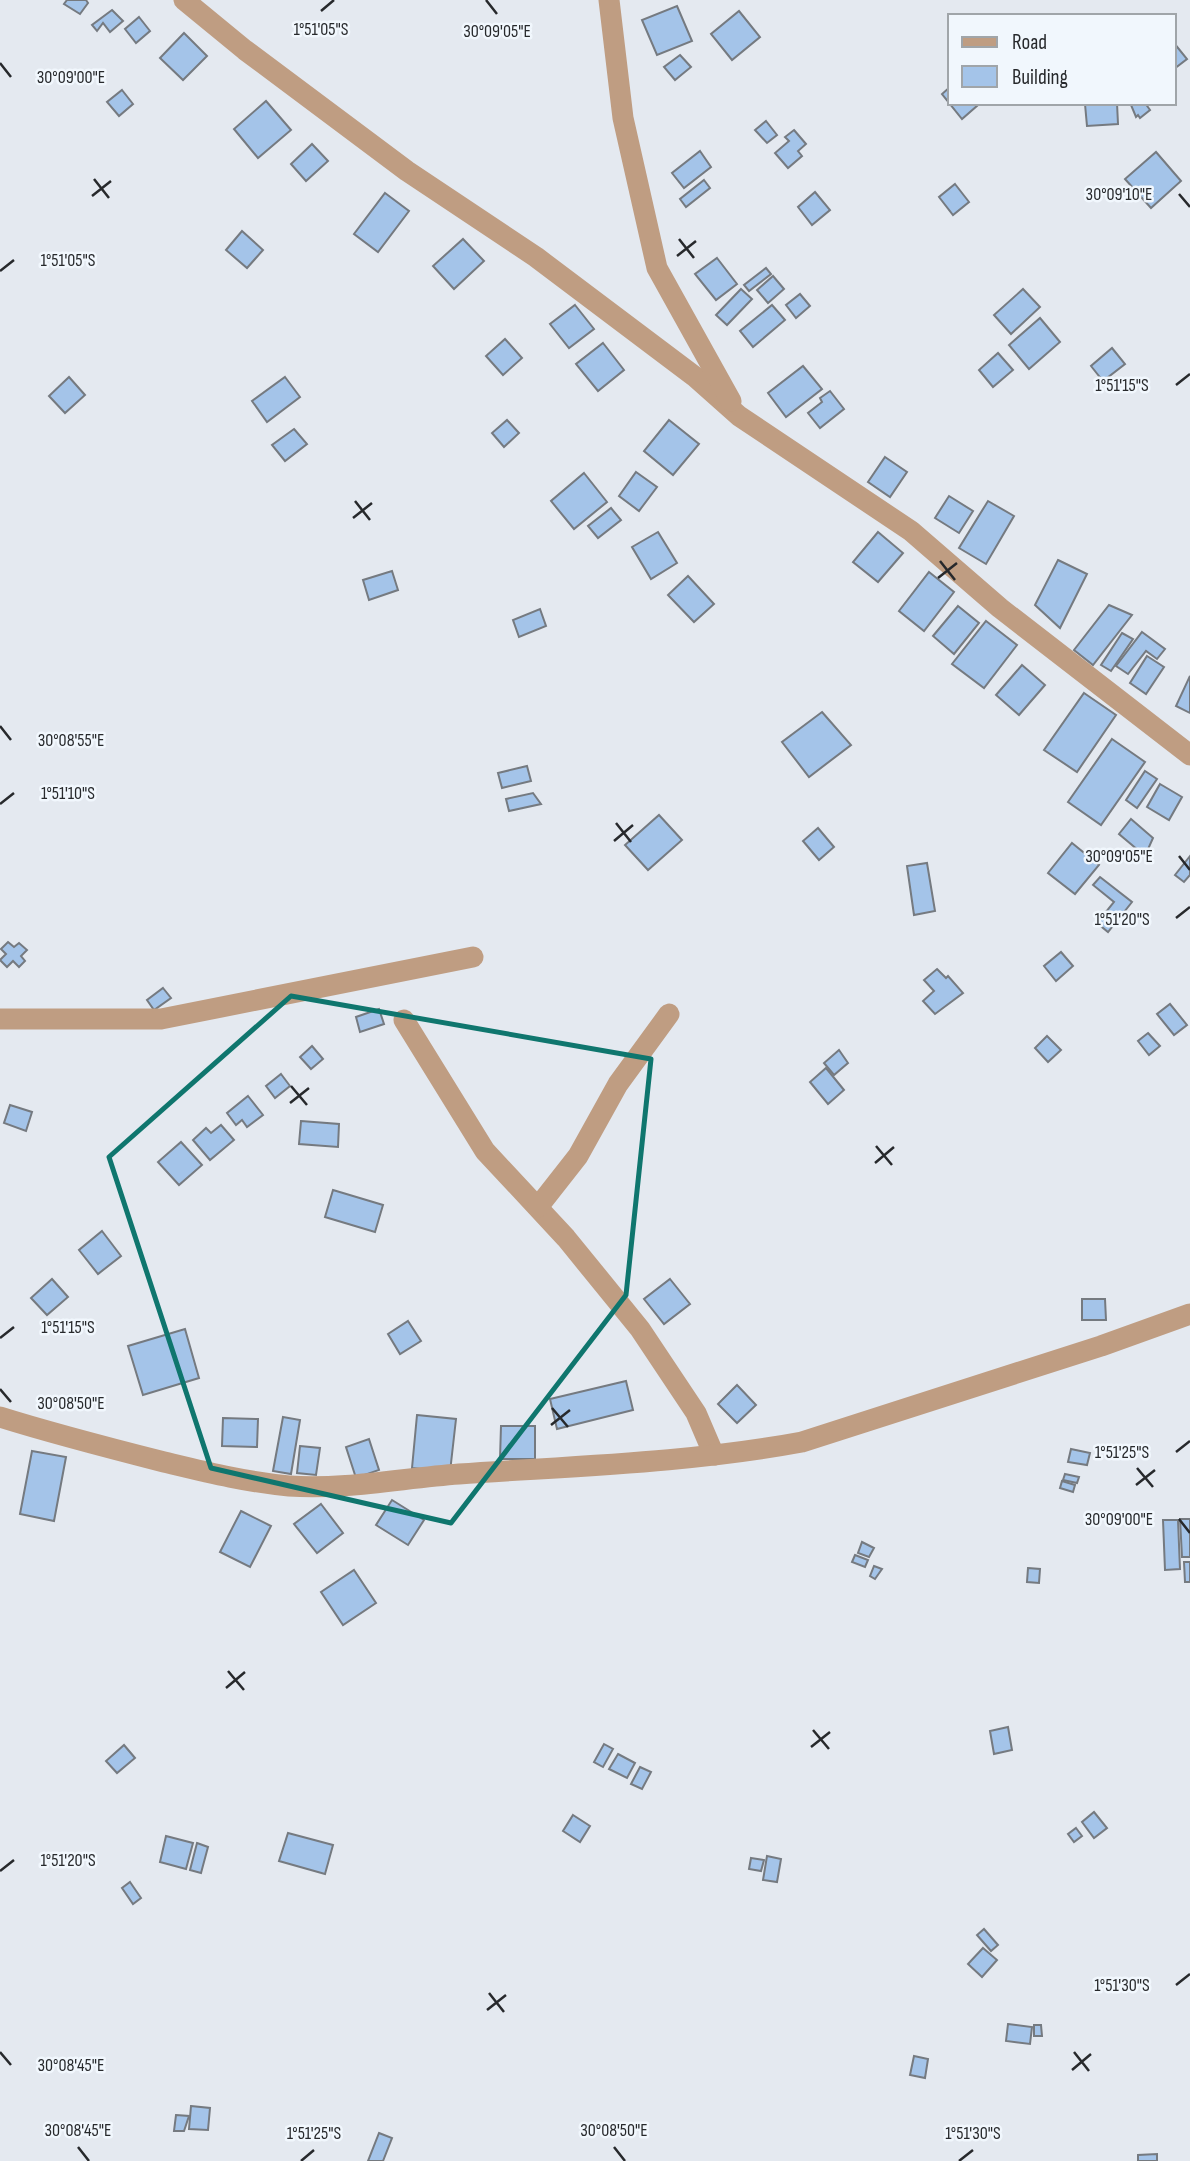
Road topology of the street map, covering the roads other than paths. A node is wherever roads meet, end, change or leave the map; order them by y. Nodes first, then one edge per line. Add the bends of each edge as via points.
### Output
1 (184, 0) edge
2 (609, 0) edge
3 (739, 415) junction
4 (1190, 755) edge
5 (473, 957) dead end
6 (669, 1014) dead end
7 (0, 1019) edge
8 (404, 1020) dead end
9 (538, 1207) junction
10 (1190, 1314) edge
11 (0, 1417) edge
12 (714, 1455) junction

1 - 3 street via 407,171 536,257
2 - 3 street via 623,118 657,268
3 - 4 street via 911,531 1000,608
5 - 7 street via 161,1020
6 - 9 street via 618,1084 578,1156
8 - 9 street via 485,1151
9 - 12 street via 640,1329 696,1413
10 - 12 street via 814,1438
11 - 12 street via 234,1479 291,1486

